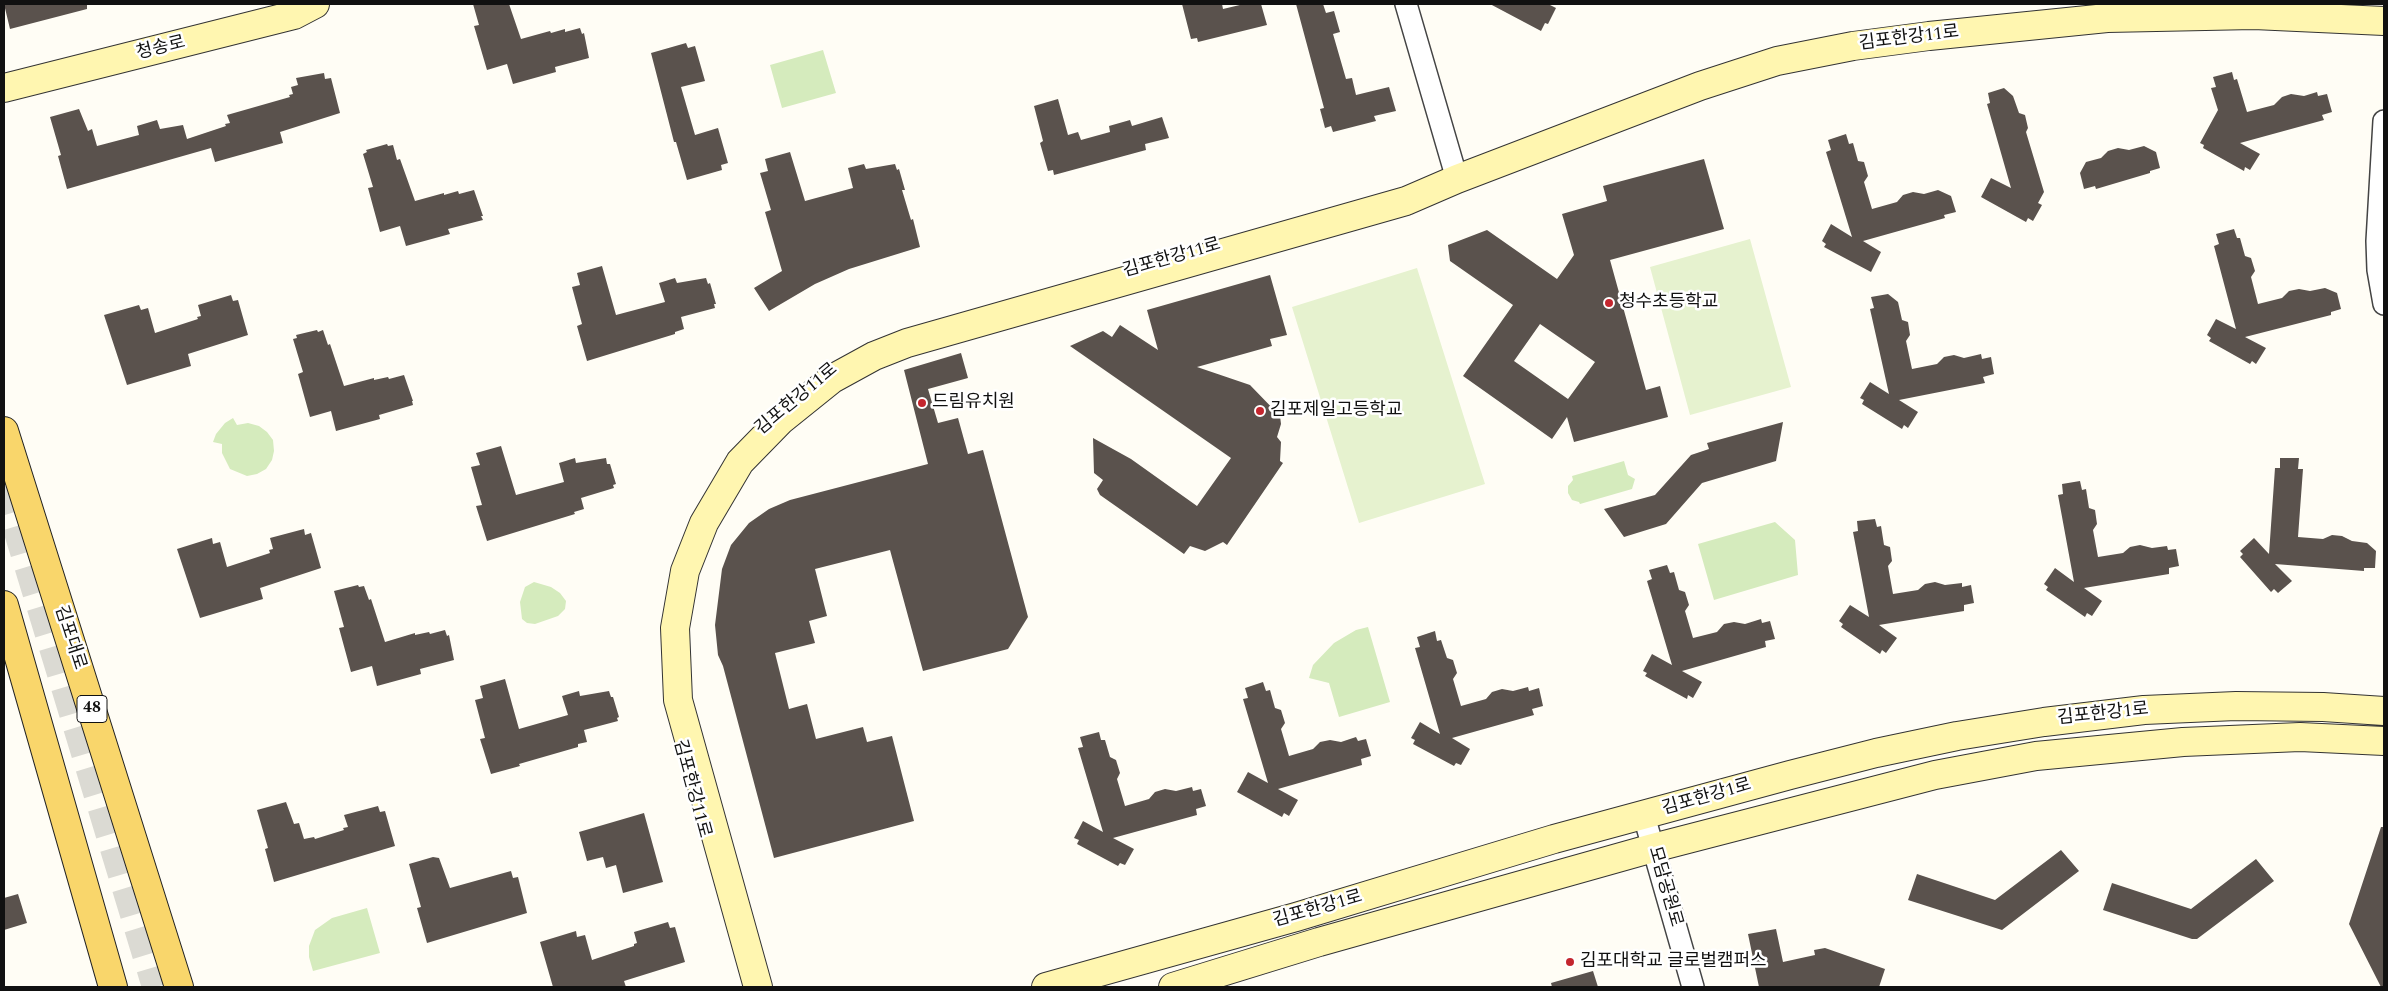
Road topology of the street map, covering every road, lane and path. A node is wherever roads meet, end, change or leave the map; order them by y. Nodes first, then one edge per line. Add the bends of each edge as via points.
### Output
1 (315, 4) edge
2 (1406, 4) edge
3 (2384, 21) edge
4 (4, 88) edge
5 (2384, 121) edge
6 (1457, 179) junction
7 (2384, 304) edge
8 (4, 431) edge
9 (4, 605) edge
10 (2384, 711) edge
11 (2384, 741) edge
12 (1644, 816) junction
13 (1653, 848) junction
14 (113, 987) edge
15 (179, 987) edge
16 (746, 987) edge
17 (758, 987) edge
18 (1046, 987) edge
19 (1173, 987) edge
20 (1692, 987) edge

1 - 4 street, 청송로 via 294,15
2 - 6 street
3 - 6 street, 김포한강11로 via 2254,15 2107,18 1853,46 1777,60 1708,83
5 - 7 street via 2377,241
6 - 16 street, 김포한강11로 via 907,334 870,348 826,372 777,412 735,455 697,519 676,570 666,630 666,663 670,708
6 - 17 street, 김포한강11로 via 1406,201 992,317 882,352 832,379 781,420 740,462 704,523 685,571 676,628 675,665 678,700
8 - 15 main road, 김포대로 / 48
9 - 14 main road
10 - 12 street, 김포한강1로 via 2236,706 2144,710 2044,722 1876,753
11 - 13 street, 김포한강1로 via 2300,736 2182,742 2036,756 1935,775
12 - 13 street, 모담공원로
12 - 18 street, 김포한강1로 via 1554,839 1296,917
13 - 19 street, 김포한강1로 via 1319,942
13 - 20 street, 모담공원로

